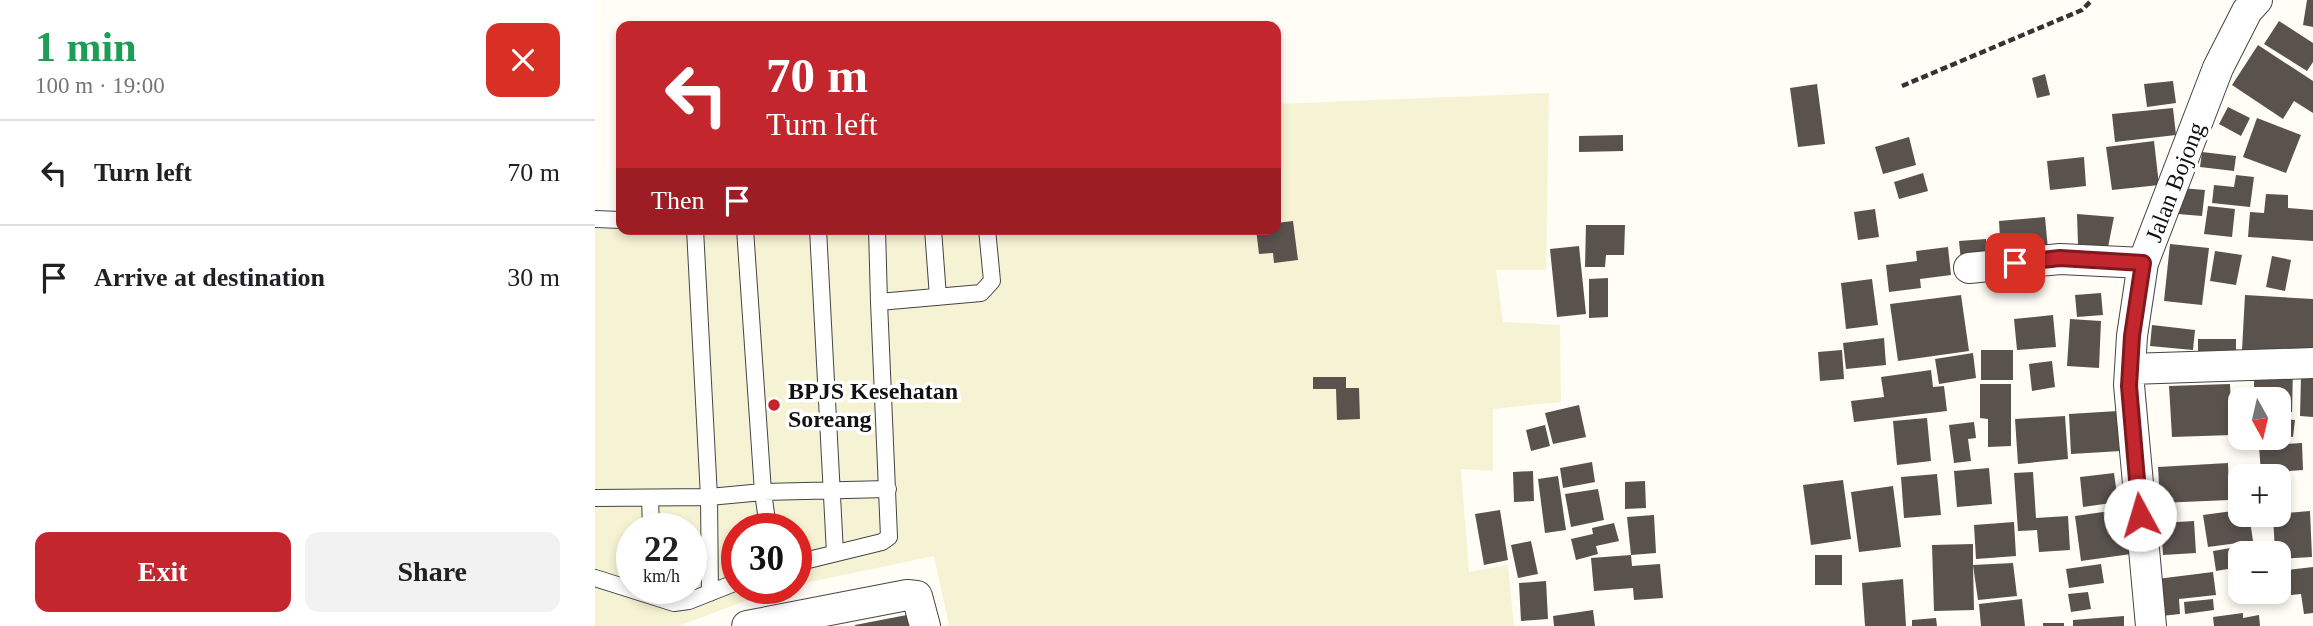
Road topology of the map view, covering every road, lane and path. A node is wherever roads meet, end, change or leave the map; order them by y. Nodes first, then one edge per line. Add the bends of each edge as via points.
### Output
1 (2092, 0) edge
2 (2257, 0) edge
3 (1902, 86) dead end
4 (595, 219) edge
5 (616, 220) edge
6 (695, 235) edge
7 (745, 235) edge
8 (818, 235) edge
9 (877, 235) edge
10 (933, 235) edge
11 (988, 235) edge
12 (2143, 263) junction
13 (1969, 268) dead end
14 (938, 297) junction
15 (879, 302) junction
16 (2313, 363) edge
17 (2130, 369) junction
18 (888, 489) junction
19 (832, 491) junction
20 (763, 492) junction
21 (709, 497) junction
22 (595, 498) edge
23 (650, 498) junction
24 (650, 513) edge
25 (766, 513) edge
26 (835, 554) junction
27 (812, 559) edge
28 (595, 578) edge
29 (616, 583) edge
30 (721, 589) edge
31 (710, 593) junction
32 (707, 594) edge
33 (747, 626) edge
34 (925, 626) edge
35 (2151, 626) edge

1 - 3 path via 2082,10
2 - 12 street, Jalan Bojong via 2246,11 2218,68
4 - 5 lane
6 - 21 lane
7 - 20 lane
8 - 19 lane
9 - 15 lane
10 - 14 lane
11 - 14 lane via 992,281 988,288 981,293
12 - 13 street via 2060,258
12 - 17 street, Jalan Bojong
14 - 15 lane
15 - 18 lane
16 - 17 street
17 - 35 street, Jalan Bojong via 2131,432
18 - 19 lane
18 - 26 lane via 888,537
19 - 20 lane
19 - 26 lane
20 - 21 lane
20 - 25 lane
21 - 23 lane
21 - 31 lane
22 - 23 lane
23 - 24 lane
26 - 27 lane
28 - 29 lane
30 - 31 lane
31 - 32 lane
33 - 34 street via 907,595 917,596

